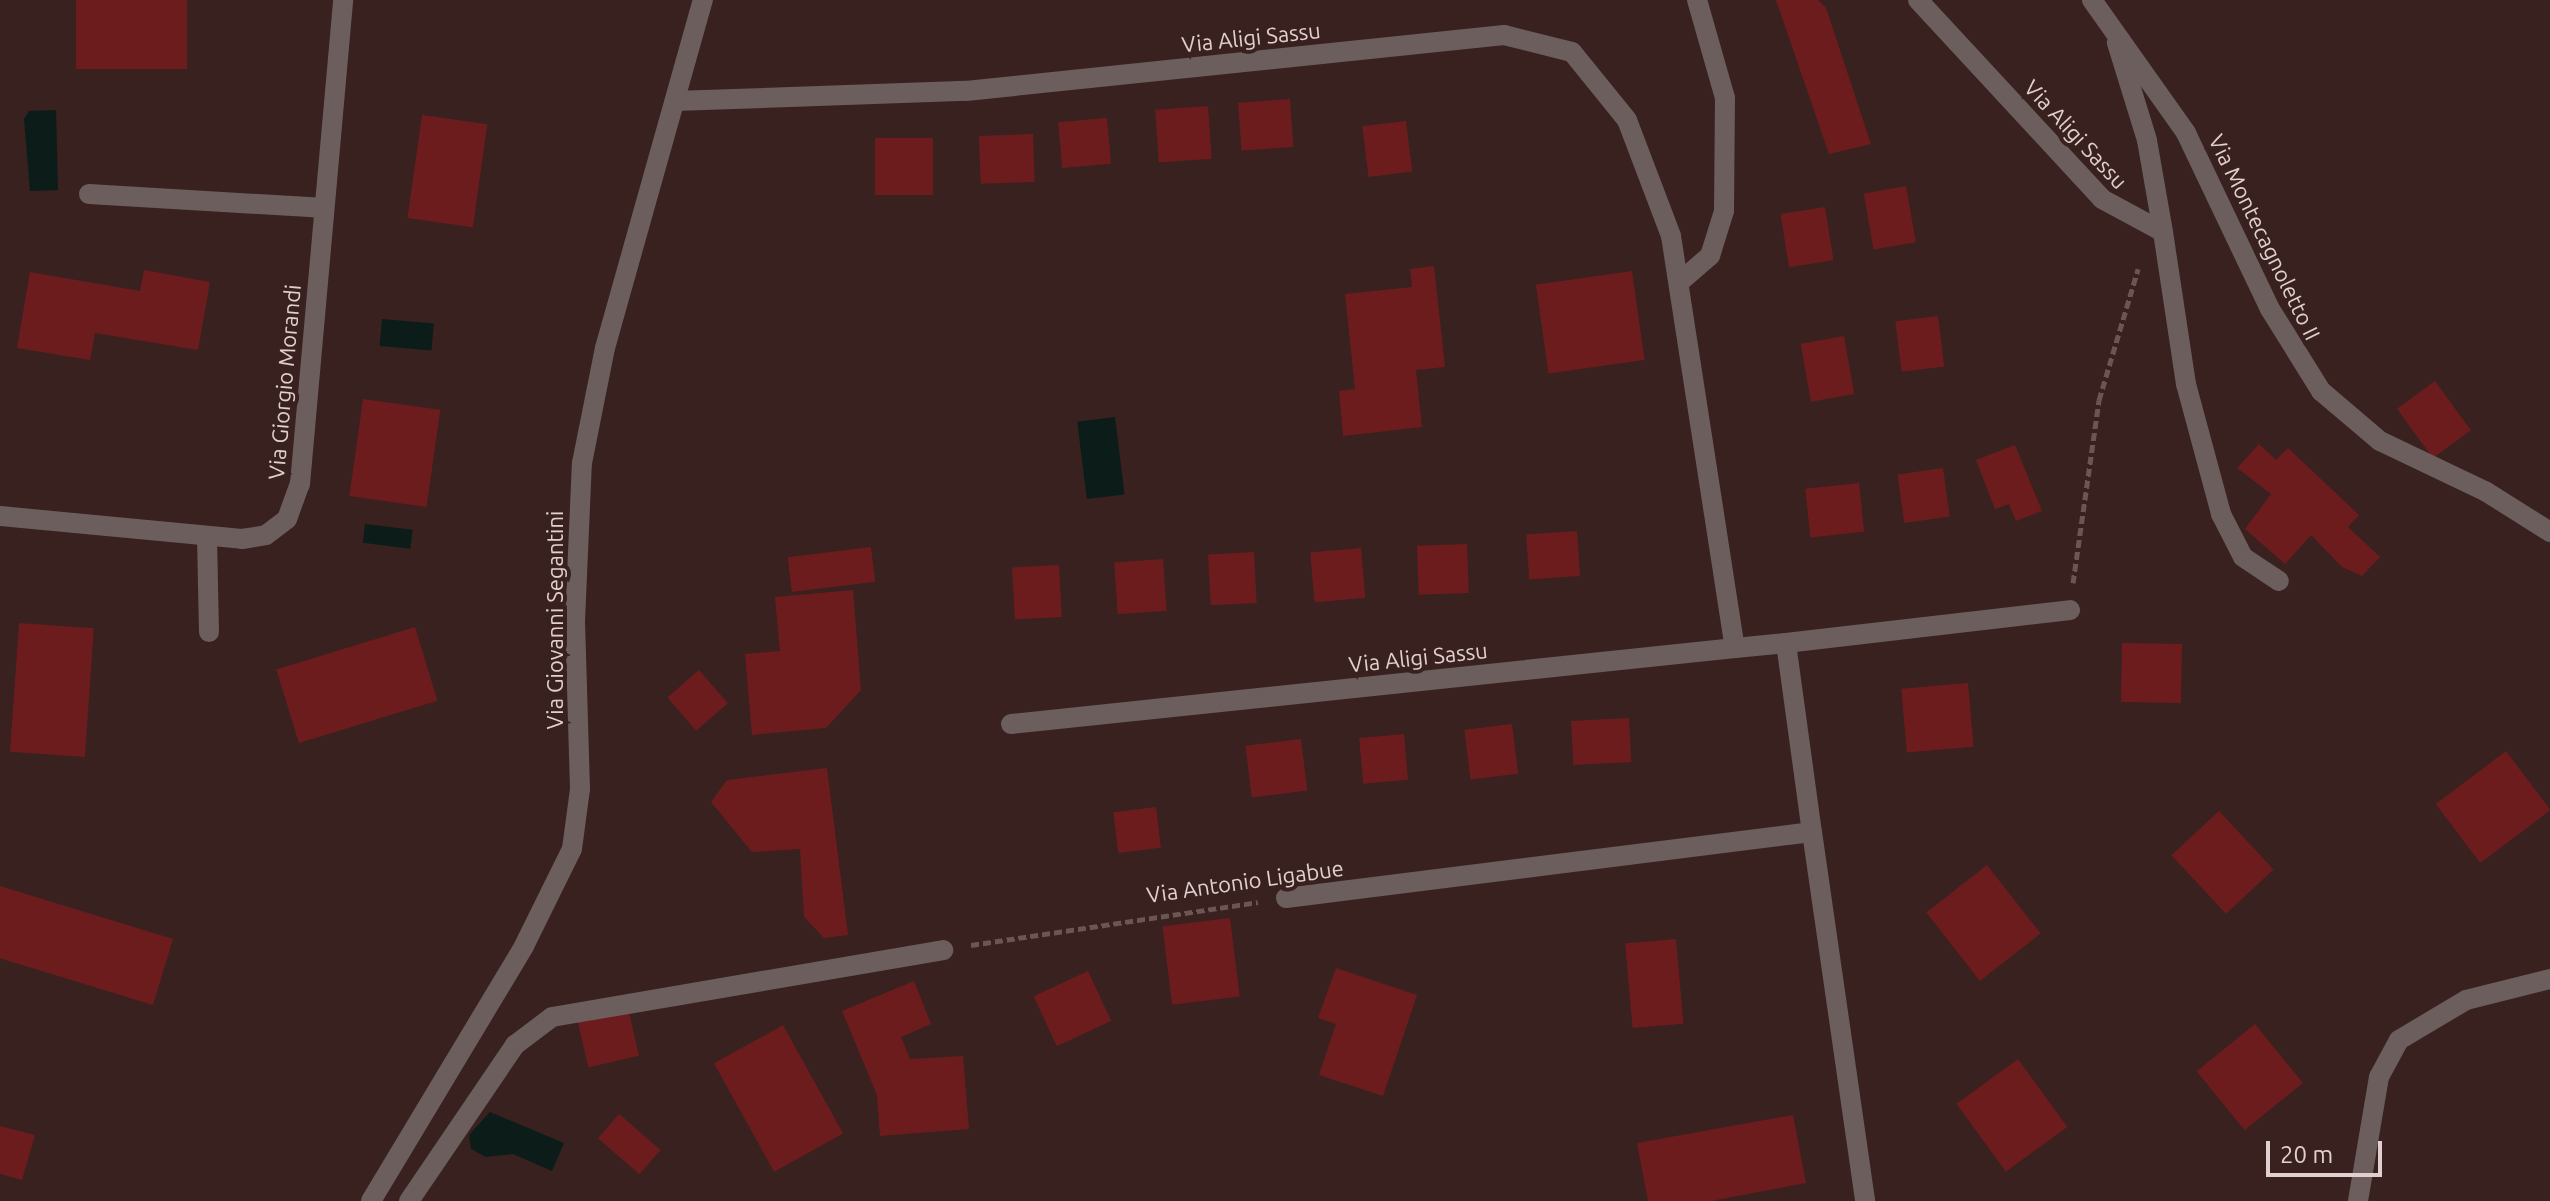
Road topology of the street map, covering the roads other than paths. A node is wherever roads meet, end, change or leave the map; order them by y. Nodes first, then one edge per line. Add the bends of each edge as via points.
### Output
1 (343, 0) edge
2 (703, 0) edge
3 (1697, 0) edge
4 (1918, 0) edge
5 (2092, 0) edge
6 (2111, 24) junction
7 (675, 101) junction
8 (89, 194) dead end
9 (322, 208) junction
10 (2163, 232) junction
11 (1682, 280) junction
12 (0, 516) edge
13 (2550, 532) edge
14 (207, 537) junction
15 (2279, 581) dead end
16 (2070, 610) road end
17 (209, 632) dead end
18 (1786, 643) junction
19 (1735, 648) junction
20 (1011, 724) dead end
21 (1812, 832) junction
22 (1286, 898) road end
23 (943, 950) road end
24 (2550, 979) edge
25 (371, 1201) edge
26 (409, 1201) edge
27 (1865, 1201) edge
28 (2358, 1201) edge

1 - 9 street, Via Giorgio Morandi
2 - 7 street, Via Giovanni Segantini
3 - 11 street via 1725,98 1724,211 1710,256
4 - 10 street, Via Aligi Sassu via 2102,199
5 - 6 street, Via Montecagnoletto II
6 - 10 street, Via Aligi Sassu via 2144,128
6 - 13 street, Via Montecagnoletto II via 2180,123 2276,320 2334,406 2380,441 2485,491
7 - 11 street, Via Aligi Sassu via 900,97 1485,37 1536,38 1583,61 1627,120
7 - 25 street, Via Giovanni Segantini via 605,348 582,463 575,608 580,789 572,849 517,960
8 - 9 street
9 - 14 street, Via Giorgio Morandi via 294,507 266,535
10 - 15 street via 2186,384 2225,529 2243,557
11 - 19 street, Via Aligi Sassu
12 - 14 street, Via Giorgio Morandi
14 - 17 street
16 - 18 street, Via Aligi Sassu
18 - 19 street, Via Aligi Sassu
18 - 21 street
19 - 20 street, Via Aligi Sassu
21 - 22 street, Via Antonio Ligabue
21 - 27 street
23 - 26 street via 552,1017 508,1054
24 - 28 street via 2466,1000 2399,1040 2379,1077

